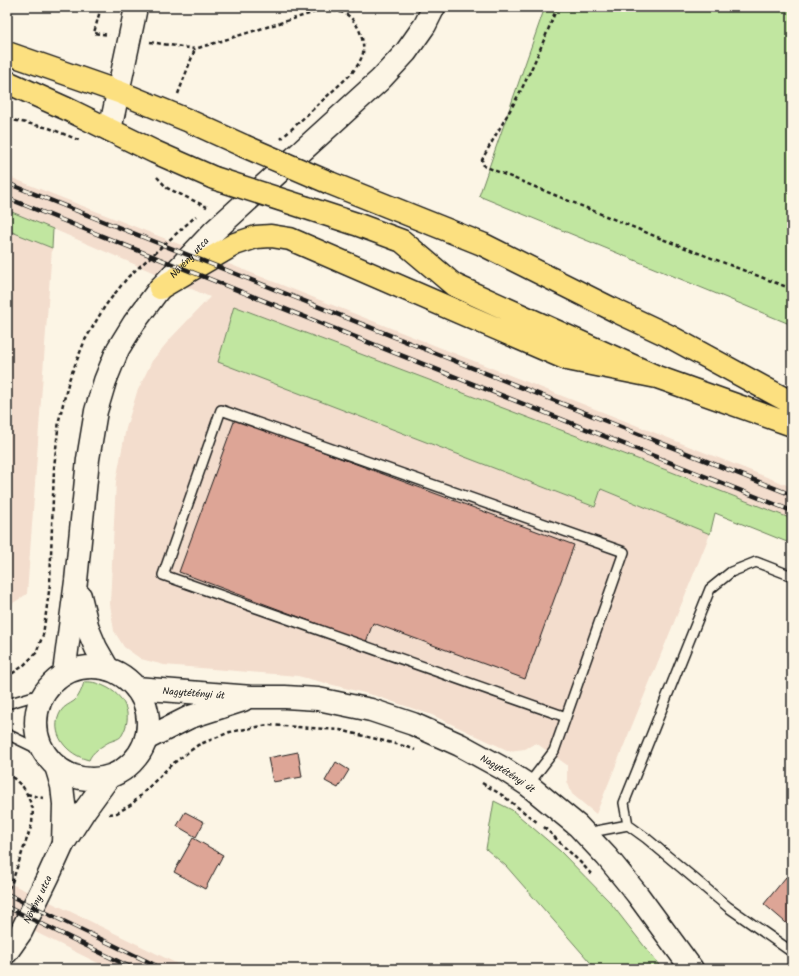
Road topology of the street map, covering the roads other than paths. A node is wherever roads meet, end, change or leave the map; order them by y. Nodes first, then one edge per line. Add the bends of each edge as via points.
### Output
1 (136, 7) edge
2 (434, 7) edge
3 (7, 53) edge
4 (7, 82) edge
5 (119, 92) junction
6 (110, 130) junction
7 (160, 288) junction
8 (657, 377) junction
9 (792, 403) edge
10 (792, 425) edge
11 (792, 576) edge
12 (76, 581) junction
13 (108, 669) junction
14 (64, 674) junction
15 (136, 688) junction
16 (44, 693) junction
17 (252, 697) junction
18 (7, 704) edge
19 (566, 717) junction
20 (7, 734) edge
21 (146, 739) junction
22 (50, 759) junction
23 (109, 776) junction
24 (528, 785) junction
25 (628, 824) junction
26 (584, 833) junction
27 (63, 844) junction
28 (7, 952) edge
29 (792, 952) edge
30 (692, 969) edge

1 - 5 main road
2 - 7 main road, Növény utca via 406,52 380,80 213,232
3 - 5 main road
4 - 6 main road
5 - 6 main road
5 - 9 main road, bridge via 330,183 482,244 667,335
6 - 8 main road, bridge via 214,178 402,241 454,285
7 - 8 main road via 235,244 256,237 290,239 567,359
7 - 12 main road, Növény utca via 118,349 96,411 88,459
8 - 10 main road
11 - 25 lane via 756,562 731,572 710,589 624,803
12 - 13 main road, Növény utca via 88,629
12 - 14 main road, Növény utca
13 - 14 main road, Növény utca via 93,666 78,668
13 - 15 main road, Növény utca via 123,676
14 - 16 main road, Növény utca
15 - 17 main road, Nagytétényi út
15 - 21 main road, Növény utca via 145,703 148,721
16 - 18 lane
16 - 22 main road, Növény utca via 38,706 37,735
17 - 21 main road, Nagytétényi út via 190,717
17 - 24 main road, Nagytétényi út via 318,699 370,710 413,724 460,745
19 - 19 lane via 624,552 221,410 164,575
19 - 24 lane via 554,751
20 - 22 lane
21 - 23 main road, Növény utca via 138,755 125,768
22 - 23 main road, Növény utca via 72,776 90,779
22 - 27 main road, Növény utca via 62,786
23 - 27 main road, Növény utca
24 - 26 main road, Nagytétényi út
25 - 26 lane
25 - 29 lane via 728,907
26 - 30 main road, Nagytétényi út via 637,894
27 - 28 main road, Növény utca via 21,932

